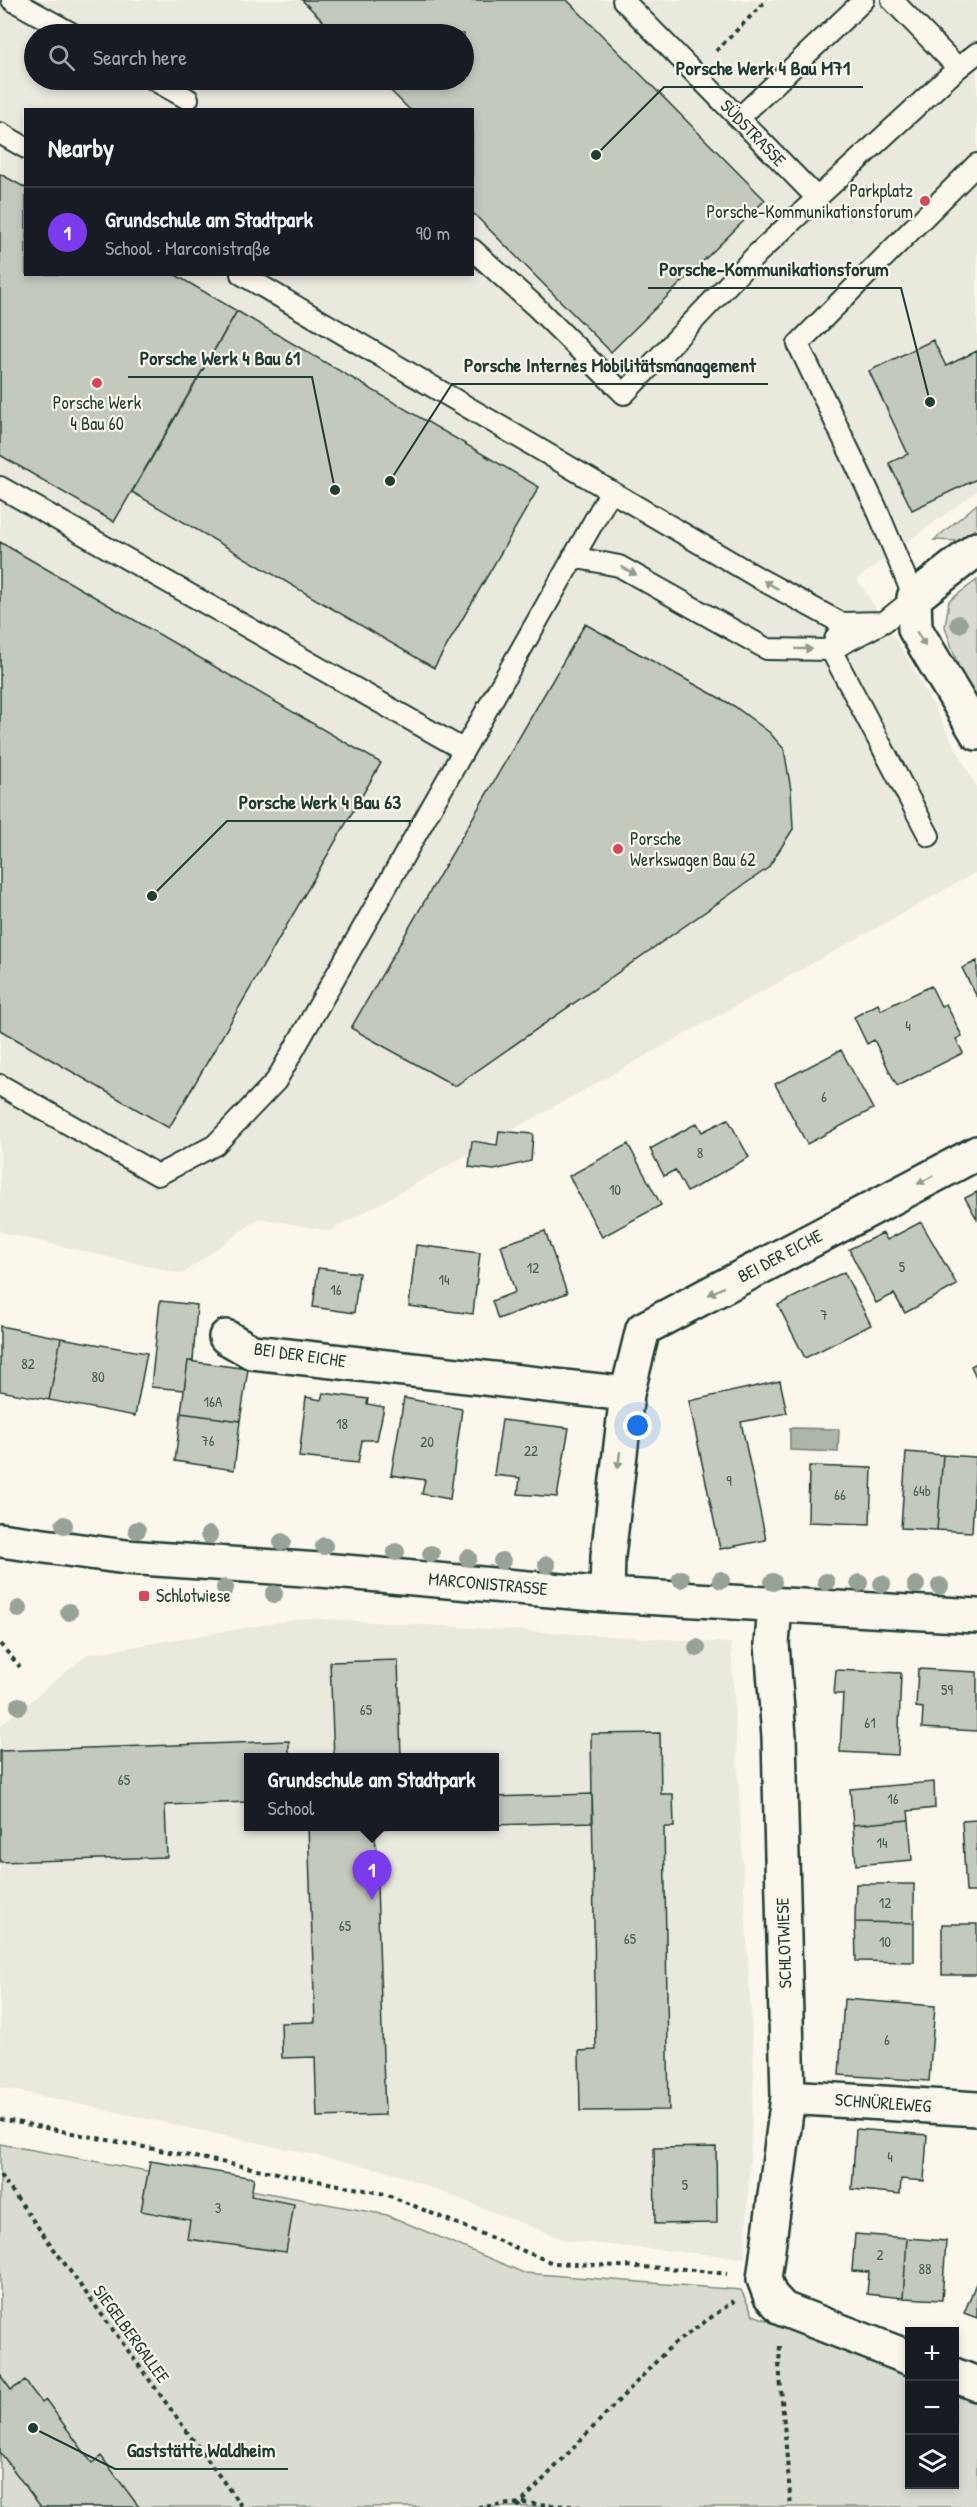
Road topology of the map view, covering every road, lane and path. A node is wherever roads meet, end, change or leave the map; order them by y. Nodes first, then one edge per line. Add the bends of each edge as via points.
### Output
1 (12, 0) edge
2 (623, 0) edge
3 (766, 0) edge
4 (864, 0) edge
5 (892, 0) edge
6 (55, 24) edge
7 (977, 53) edge
8 (958, 68) junction
9 (694, 72) junction
10 (172, 90) edge
11 (188, 99) dead end
12 (739, 118) junction
13 (0, 133) edge
14 (24, 147) edge
15 (977, 164) edge
16 (817, 198) junction
17 (474, 251) edge
18 (244, 276) edge
19 (0, 487) edge
20 (611, 491) junction
21 (977, 549) edge
22 (573, 557) junction
23 (914, 598) junction
24 (884, 622) junction
25 (841, 623) junction
26 (831, 650) junction
27 (977, 733) edge
28 (464, 750) junction
29 (929, 836) dead end
30 (0, 1085) edge
31 (977, 1153) edge
32 (226, 1336) dead end
33 (627, 1394) junction
34 (0, 1540) edge
35 (607, 1595) junction
36 (775, 1605) junction
37 (977, 1616) edge
38 (0, 1644) edge
39 (20, 1667) dead end
40 (788, 2097) junction
41 (977, 2109) edge
42 (0, 2119) edge
43 (0, 2175) edge
44 (764, 2279) junction
45 (783, 2309) junction
46 (905, 2356) edge
47 (959, 2377) edge
48 (977, 2384) edge
49 (519, 2505) edge
50 (242, 2507) edge
51 (478, 2507) edge
52 (582, 2507) edge
53 (791, 2507) edge

1 - 6 lane
2 - 9 lane, SÜDSTRASSE
3 - 9 path
4 - 12 lane
5 - 8 lane
7 - 8 lane
8 - 16 lane
9 - 12 lane, SÜDSTRASSE
10 - 11 lane
12 - 16 lane, SÜDSTRASSE
13 - 14 lane
15 - 23 lane via 798,344 876,507
16 - 17 lane via 758,253 624,394
18 - 20 lane
19 - 28 lane
20 - 22 lane
25 -> 20 lane
21 - 23 street
22 -> 26 lane via 620,566 767,649
22 - 28 lane
23 - 24 lane
23 -> 27 street via 915,629
24 - 25 lane
24 - 26 lane
25 - 26 lane
26 - 29 lane
28 - 30 lane via 276,1081 216,1145 159,1175
31 -> 33 street, BEI DER EICHE via 643,1329
32 - 33 street, BEI DER EICHE via 252,1352
33 -> 35 street, BEI DER EICHE
34 - 35 street, MARCONISTRASSE via 126,1557
35 - 36 street, MARCONISTRASSE
36 - 37 street, MARCONISTRASSE
36 - 40 street, SCHLOTWIESE via 772,1644
38 - 39 path
40 - 41 street, SCHNÜRLEWEG
40 - 44 street, SCHLOTWIESE
42 - 44 path via 386,2194 553,2263 685,2269
43 - 50 path, SIEGELBERGALLEE
44 - 45 street via 770,2295
44 - 49 path via 671,2346
45 - 46 street
45 - 53 path via 779,2364
47 - 48 street
49 - 51 path
49 - 52 path

